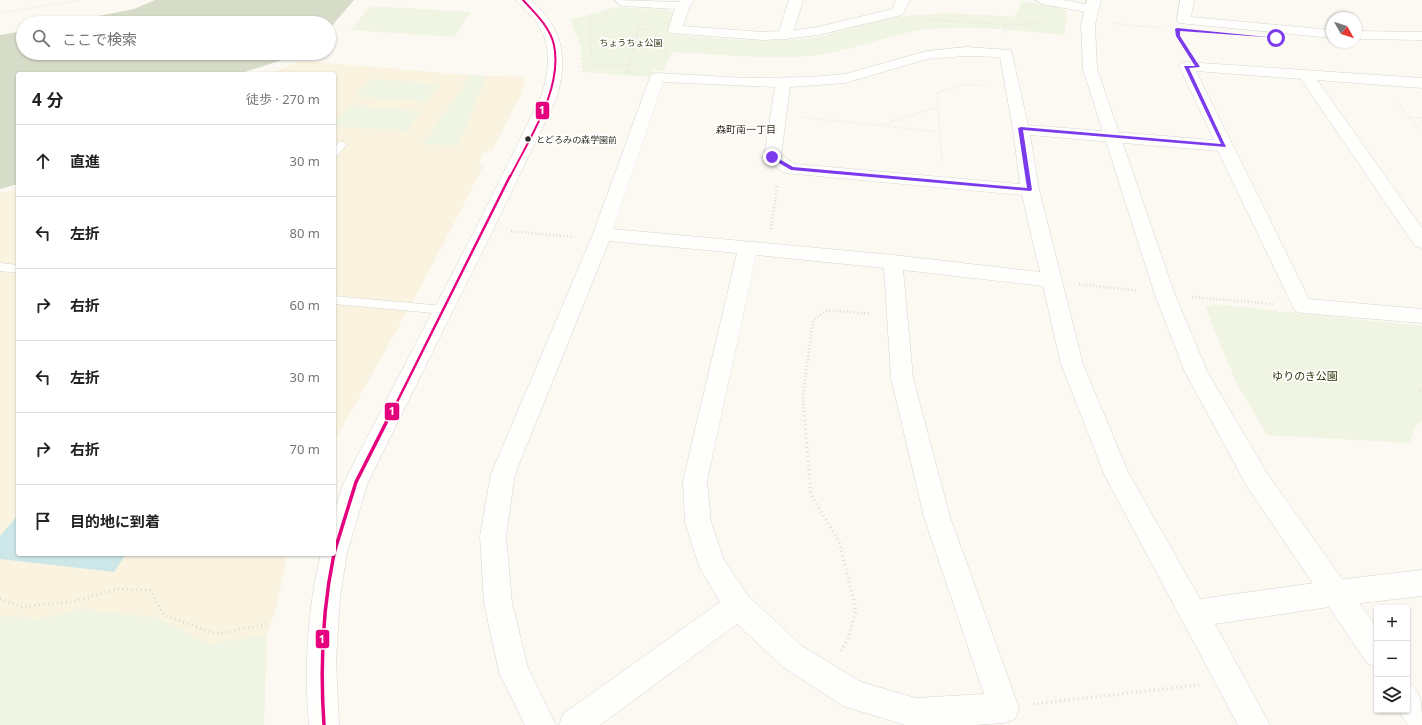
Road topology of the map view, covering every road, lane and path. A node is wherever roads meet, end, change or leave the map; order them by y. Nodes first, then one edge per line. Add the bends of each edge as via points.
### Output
1 (81, 0) edge
2 (523, 0) edge
3 (622, 0) edge
4 (796, 0) edge
5 (903, 0) edge
6 (1042, 0) edge
7 (1187, 0) edge
8 (685, 3) edge
9 (1091, 9) edge
10 (0, 13) edge
11 (610, 14) dead end
12 (642, 16) dead end
13 (917, 20) dead end
14 (1184, 20) junction
15 (638, 29) junction
16 (675, 30) junction
17 (1326, 33) edge
18 (785, 35) junction
19 (1362, 36) edge
20 (1422, 36) edge
21 (575, 59) dead end
22 (630, 64) junction
23 (577, 67) dead end
24 (627, 72) dead end
25 (1306, 75) junction
26 (657, 77) junction
27 (1379, 80) junction
28 (1422, 83) edge
29 (783, 84) junction
30 (1013, 88) junction
31 (938, 107) junction
32 (778, 115) junction
33 (1408, 117) junction
34 (1422, 118) edge
35 (882, 125) junction
36 (1021, 128) junction
37 (940, 132) junction
38 (1422, 133) edge
39 (1112, 136) junction
40 (342, 144) dead end
41 (1224, 146) junction
42 (336, 152) edge
43 (791, 169) junction
44 (923, 180) junction
45 (1030, 190) junction
46 (509, 231) dead end
47 (602, 234) junction
48 (1422, 242) edge
49 (758, 249) junction
50 (893, 262) junction
51 (0, 267) edge
52 (16, 268) edge
53 (1051, 280) junction
54 (1165, 295) junction
55 (336, 300) edge
56 (1302, 306) junction
57 (444, 310) junction
58 (1422, 316) edge
59 (897, 317) junction
60 (336, 547) edge
61 (334, 556) edge
62 (1422, 584) edge
63 (1336, 593) junction
64 (0, 598) edge
65 (738, 606) junction
66 (1193, 614) junction
67 (268, 624) dead end
68 (1374, 649) edge
69 (826, 677) junction
70 (1231, 681) junction
71 (1410, 701) edge
72 (1004, 708) junction
73 (1422, 719) edge
74 (324, 725) edge
75 (541, 725) edge
76 (574, 725) edge
77 (1255, 725) edge

1 - 10 path
2 - 57 street via 543,20 554,43 557,68 554,82 522,154
3 - 8 street
4 - 18 street
5 - 18 street via 897,12 818,31
6 - 9 street
7 - 14 street
8 - 16 street
9 - 13 path via 1045,22 1023,25 951,19
9 - 14 path via 1121,25 1177,29
9 - 39 street via 1087,36 1090,69
11 - 21 path via 590,20 591,58
12 - 15 path
14 - 17 street
15 - 16 path
15 - 22 path
16 - 18 street
16 - 26 path
19 - 20 street
22 - 23 path
22 - 24 path
25 - 27 street
25 - 41 street via 1186,66
25 - 48 street
26 - 29 street
26 - 47 street
27 - 28 street
27 - 33 path
29 - 30 street via 834,80 926,55 955,51 1006,54
29 - 32 street
30 - 31 path via 966,84 937,93
30 - 36 street
31 - 35 path
31 - 37 path
32 - 35 path
32 - 43 street via 772,157
33 - 34 path
33 - 38 path
35 - 37 path
36 - 39 street
36 - 45 street
37 - 44 path via 943,166
39 - 41 street
39 - 54 street
40 - 42 lane
41 - 56 street
43 - 44 street
43 - 49 path via 779,176
44 - 45 street
45 - 53 street
46 - 47 path via 585,238
47 - 49 street
47 - 75 street via 503,474 493,536 498,603 514,672
49 - 50 street
49 - 65 street via 695,481 698,522 713,566
50 - 53 street
50 - 59 street
51 - 52 lane
53 - 54 path
53 - 66 street via 1072,364 1117,476
54 - 56 path
54 - 63 street via 1196,372 1257,480
55 - 57 lane
56 - 58 street
57 - 60 street via 356,482
59 - 69 path via 828,310 813,320 803,396 811,495 839,541 856,610 848,639
59 - 72 street via 902,378 937,517
61 - 74 street via 326,586 320,645
62 - 63 street
63 - 66 street
63 - 68 street
64 - 67 path via 22,607 76,601 117,589 150,590 164,615 216,634
65 - 69 street via 792,656
65 - 76 street
66 - 70 street
69 - 72 street via 854,695 916,713
70 - 72 path
70 - 77 street
71 - 73 street

